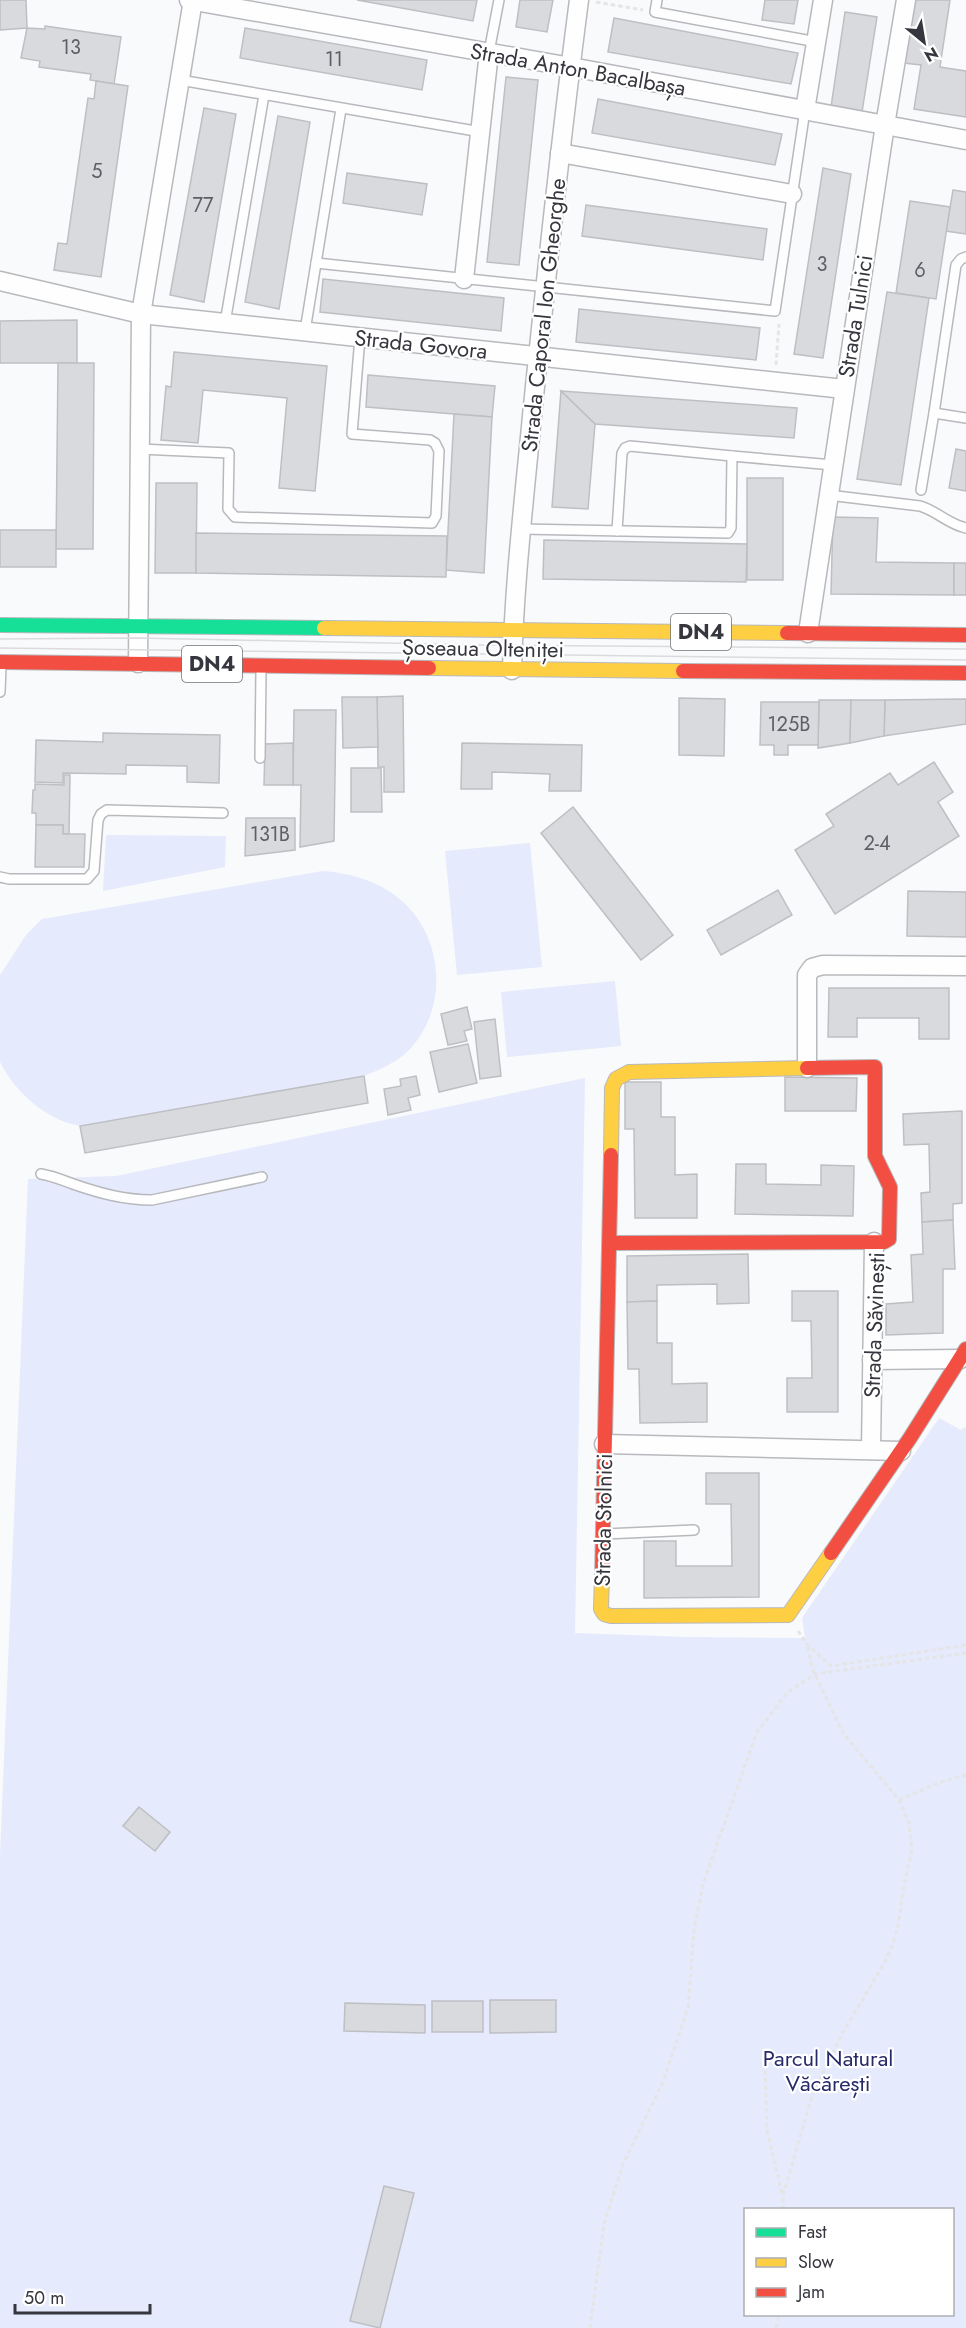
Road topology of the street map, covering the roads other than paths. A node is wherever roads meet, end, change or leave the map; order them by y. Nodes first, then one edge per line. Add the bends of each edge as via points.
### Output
1 (192, 0) edge
2 (499, 0) edge
3 (657, 0) edge
4 (823, 0) edge
5 (906, 0) edge
6 (586, 1) edge
7 (817, 42) junction
8 (489, 52) junction
9 (571, 67) junction
10 (180, 80) junction
11 (264, 95) junction
12 (341, 109) junction
13 (805, 110) junction
14 (885, 124) junction
15 (481, 132) junction
16 (966, 140) edge
17 (560, 153) junction
18 (792, 194) junction
19 (966, 257) edge
20 (316, 263) junction
21 (465, 279) junction
22 (0, 281) edge
23 (546, 287) junction
24 (141, 314) junction
25 (225, 323) junction
26 (305, 331) junction
27 (360, 337) junction
28 (538, 356) junction
29 (844, 389) junction
30 (934, 413) junction
31 (966, 418) edge
32 (139, 449) junction
33 (732, 456) junction
34 (833, 465) junction
35 (921, 490) dead end
36 (828, 495) junction
37 (966, 528) edge
38 (521, 529) junction
39 (618, 531) junction
40 (0, 625) edge
41 (138, 626) junction
42 (513, 630) junction
43 (808, 633) junction
44 (966, 635) edge
45 (0, 662) edge
46 (138, 663) junction
47 (261, 665) junction
48 (512, 670) junction
49 (966, 673) edge
50 (0, 692) edge
51 (260, 758) dead end
52 (223, 813) dead end
53 (0, 877) edge
54 (966, 966) edge
55 (807, 1068) junction
56 (41, 1174) dead end
57 (262, 1178) dead end
58 (873, 1242) junction
59 (610, 1243) junction
60 (963, 1354) edge
61 (872, 1360) junction
62 (604, 1444) junction
63 (871, 1450) junction
64 (901, 1451) junction
65 (694, 1530) dead end
66 (603, 1534) junction

1 - 8 street, Strada Anton Bacalbașa
1 - 10 street
2 - 8 lane
3 - 7 lane via 655,12
4 - 7 street
5 - 14 street, Strada Tulnici
6 - 9 street, Strada Caporal Ion Gheorghe
7 - 13 street
8 - 9 street, Strada Anton Bacalbașa
8 - 15 street
9 - 13 street, Strada Anton Bacalbașa
9 - 17 street, Strada Caporal Ion Gheorghe
10 - 11 lane
10 - 24 street
11 - 12 lane
11 - 25 lane
12 - 15 lane
12 - 20 lane
13 - 14 street, Strada Anton Bacalbașa
13 - 18 lane
14 - 16 street, Strada Anton Bacalbașa
14 - 29 street, Strada Tulnici
15 - 21 street
17 - 18 street
17 - 23 street, Strada Caporal Ion Gheorghe
18 - 23 lane via 775,311
19 - 30 lane via 956,265
20 - 21 lane
20 - 26 lane
21 - 23 lane
22 - 24 street, Strada Govora
23 - 28 street, Strada Caporal Ion Gheorghe
24 - 25 street, Strada Govora
24 - 32 street
25 - 26 street, Strada Govora
26 - 27 street, Strada Govora
27 - 28 street, Strada Govora
27 - 32 lane via 352,434 435,443 439,453 436,516 432,523 235,517 228,509 230,453
28 - 29 street, Strada Govora
28 - 38 street, Strada Caporal Ion Gheorghe
29 - 34 street, Strada Tulnici
30 - 31 lane
30 - 35 lane
32 - 41 street
33 - 34 lane
33 - 39 lane via 728,533
33 - 39 lane via 625,448
34 - 36 street, Strada Tulnici
36 - 37 lane via 920,506
36 - 43 street, Strada Tulnici
38 - 39 lane
38 - 42 street, Strada Caporal Ion Gheorghe
40 - 41 main road, Șoseaua Olteniței / DN4
41 - 42 main road, Șoseaua Olteniței / DN4
41 - 46 street
42 - 43 main road, Șoseaua Olteniței / DN4
42 - 48 street, Strada Caporal Ion Gheorghe
43 - 44 main road, Șoseaua Olteniței / DN4
45 - 46 main road, Șoseaua Olteniței / DN4
45 - 50 lane
46 - 47 main road, Șoseaua Olteniței / DN4
47 - 48 main road, Șoseaua Olteniței / DN4
47 - 51 lane
48 - 49 main road, Șoseaua Olteniței / DN4
52 - 53 lane via 107,810 98,820 94,871 87,879
54 - 55 street via 812,968 807,975
55 - 58 main road, Strada Săvinești via 875,1067 875,1156 890,1188 891,1226 889,1239
55 - 59 main road, Strada Stolnici via 621,1074 612,1088
56 - 57 lane via 137,1200
58 - 59 main road
58 - 61 street, Strada Săvinești
59 - 62 main road, Strada Stolnici
60 - 61 street
60 - 64 main road
61 - 63 street, Strada Săvinești
62 - 63 street
62 - 66 main road, Strada Stolnici
63 - 64 street
64 - 66 main road, Strada Stolnici via 788,1615 604,1614
65 - 66 lane

